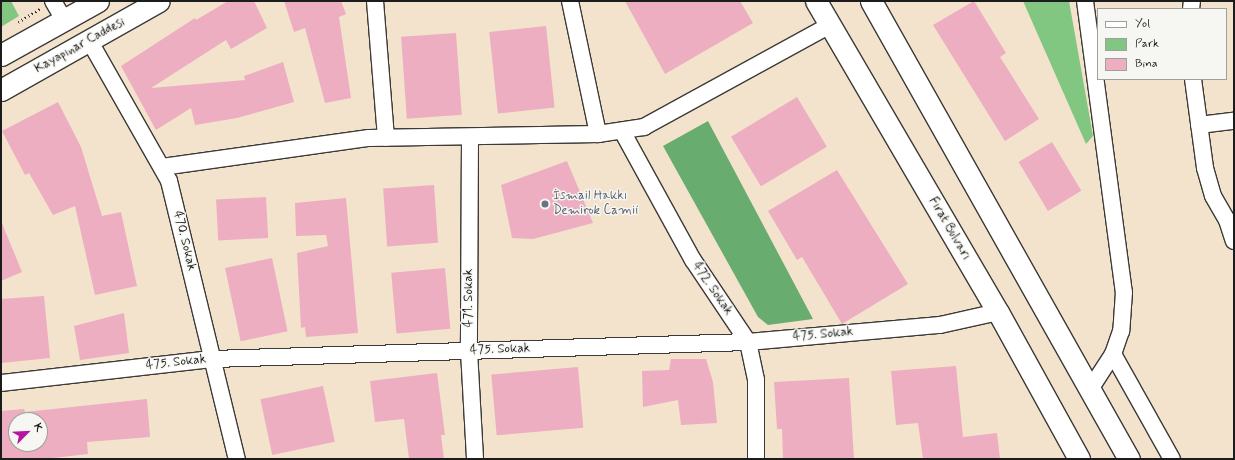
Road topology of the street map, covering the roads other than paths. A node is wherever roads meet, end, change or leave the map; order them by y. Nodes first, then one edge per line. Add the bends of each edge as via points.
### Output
1 (53, 1) edge
2 (98, 1) edge
3 (159, 1) edge
4 (375, 1) edge
5 (570, 1) edge
6 (816, 1) edge
7 (871, 1) edge
8 (1085, 1) edge
9 (64, 20) junction
10 (830, 25) junction
11 (89, 40) junction
12 (1, 55) edge
13 (1194, 80) edge
14 (1, 90) edge
15 (1234, 121) edge
16 (1199, 125) junction
17 (622, 131) junction
18 (598, 134) junction
19 (470, 136) junction
20 (386, 138) junction
21 (162, 167) junction
22 (1234, 241) edge
23 (998, 312) junction
24 (748, 342) junction
25 (469, 351) junction
26 (1113, 354) junction
27 (213, 359) junction
28 (1, 382) edge
29 (1089, 391) junction
30 (237, 459) edge
31 (475, 459) edge
32 (756, 459) edge
33 (1079, 459) edge
34 (1129, 459) edge
35 (1172, 459) edge

1 - 9 street
2 - 9 main road
3 - 11 main road, Kayapınar Caddesi
4 - 20 street
5 - 18 street
6 - 10 main road, Fırat Bulvarı
7 - 29 main road
8 - 26 street via 1124,292 1121,331
9 - 12 main road
10 - 17 street via 644,127
10 - 23 main road, Fırat Bulvarı
11 - 14 main road, Kayapınar Caddesi
11 - 21 street, 470. Sokak
13 - 16 street
15 - 16 street
16 - 22 street via 1205,168 1213,196 1227,220
17 - 18 street
17 - 24 street, 472. Sokak via 693,260
18 - 19 street
19 - 20 street
19 - 25 street, 471. Sokak
20 - 21 street
21 - 27 street, 470. Sokak via 169,181
23 - 24 street, 475. Sokak via 940,325
23 - 33 main road, Fırat Bulvarı
24 - 25 street, 475. Sokak
24 - 32 street, 472. Sokak via 756,380
25 - 27 street, 475. Sokak
25 - 31 street, 471. Sokak
26 - 29 street
26 - 35 street
27 - 28 street, 475. Sokak
27 - 30 street, 470. Sokak
29 - 34 main road

